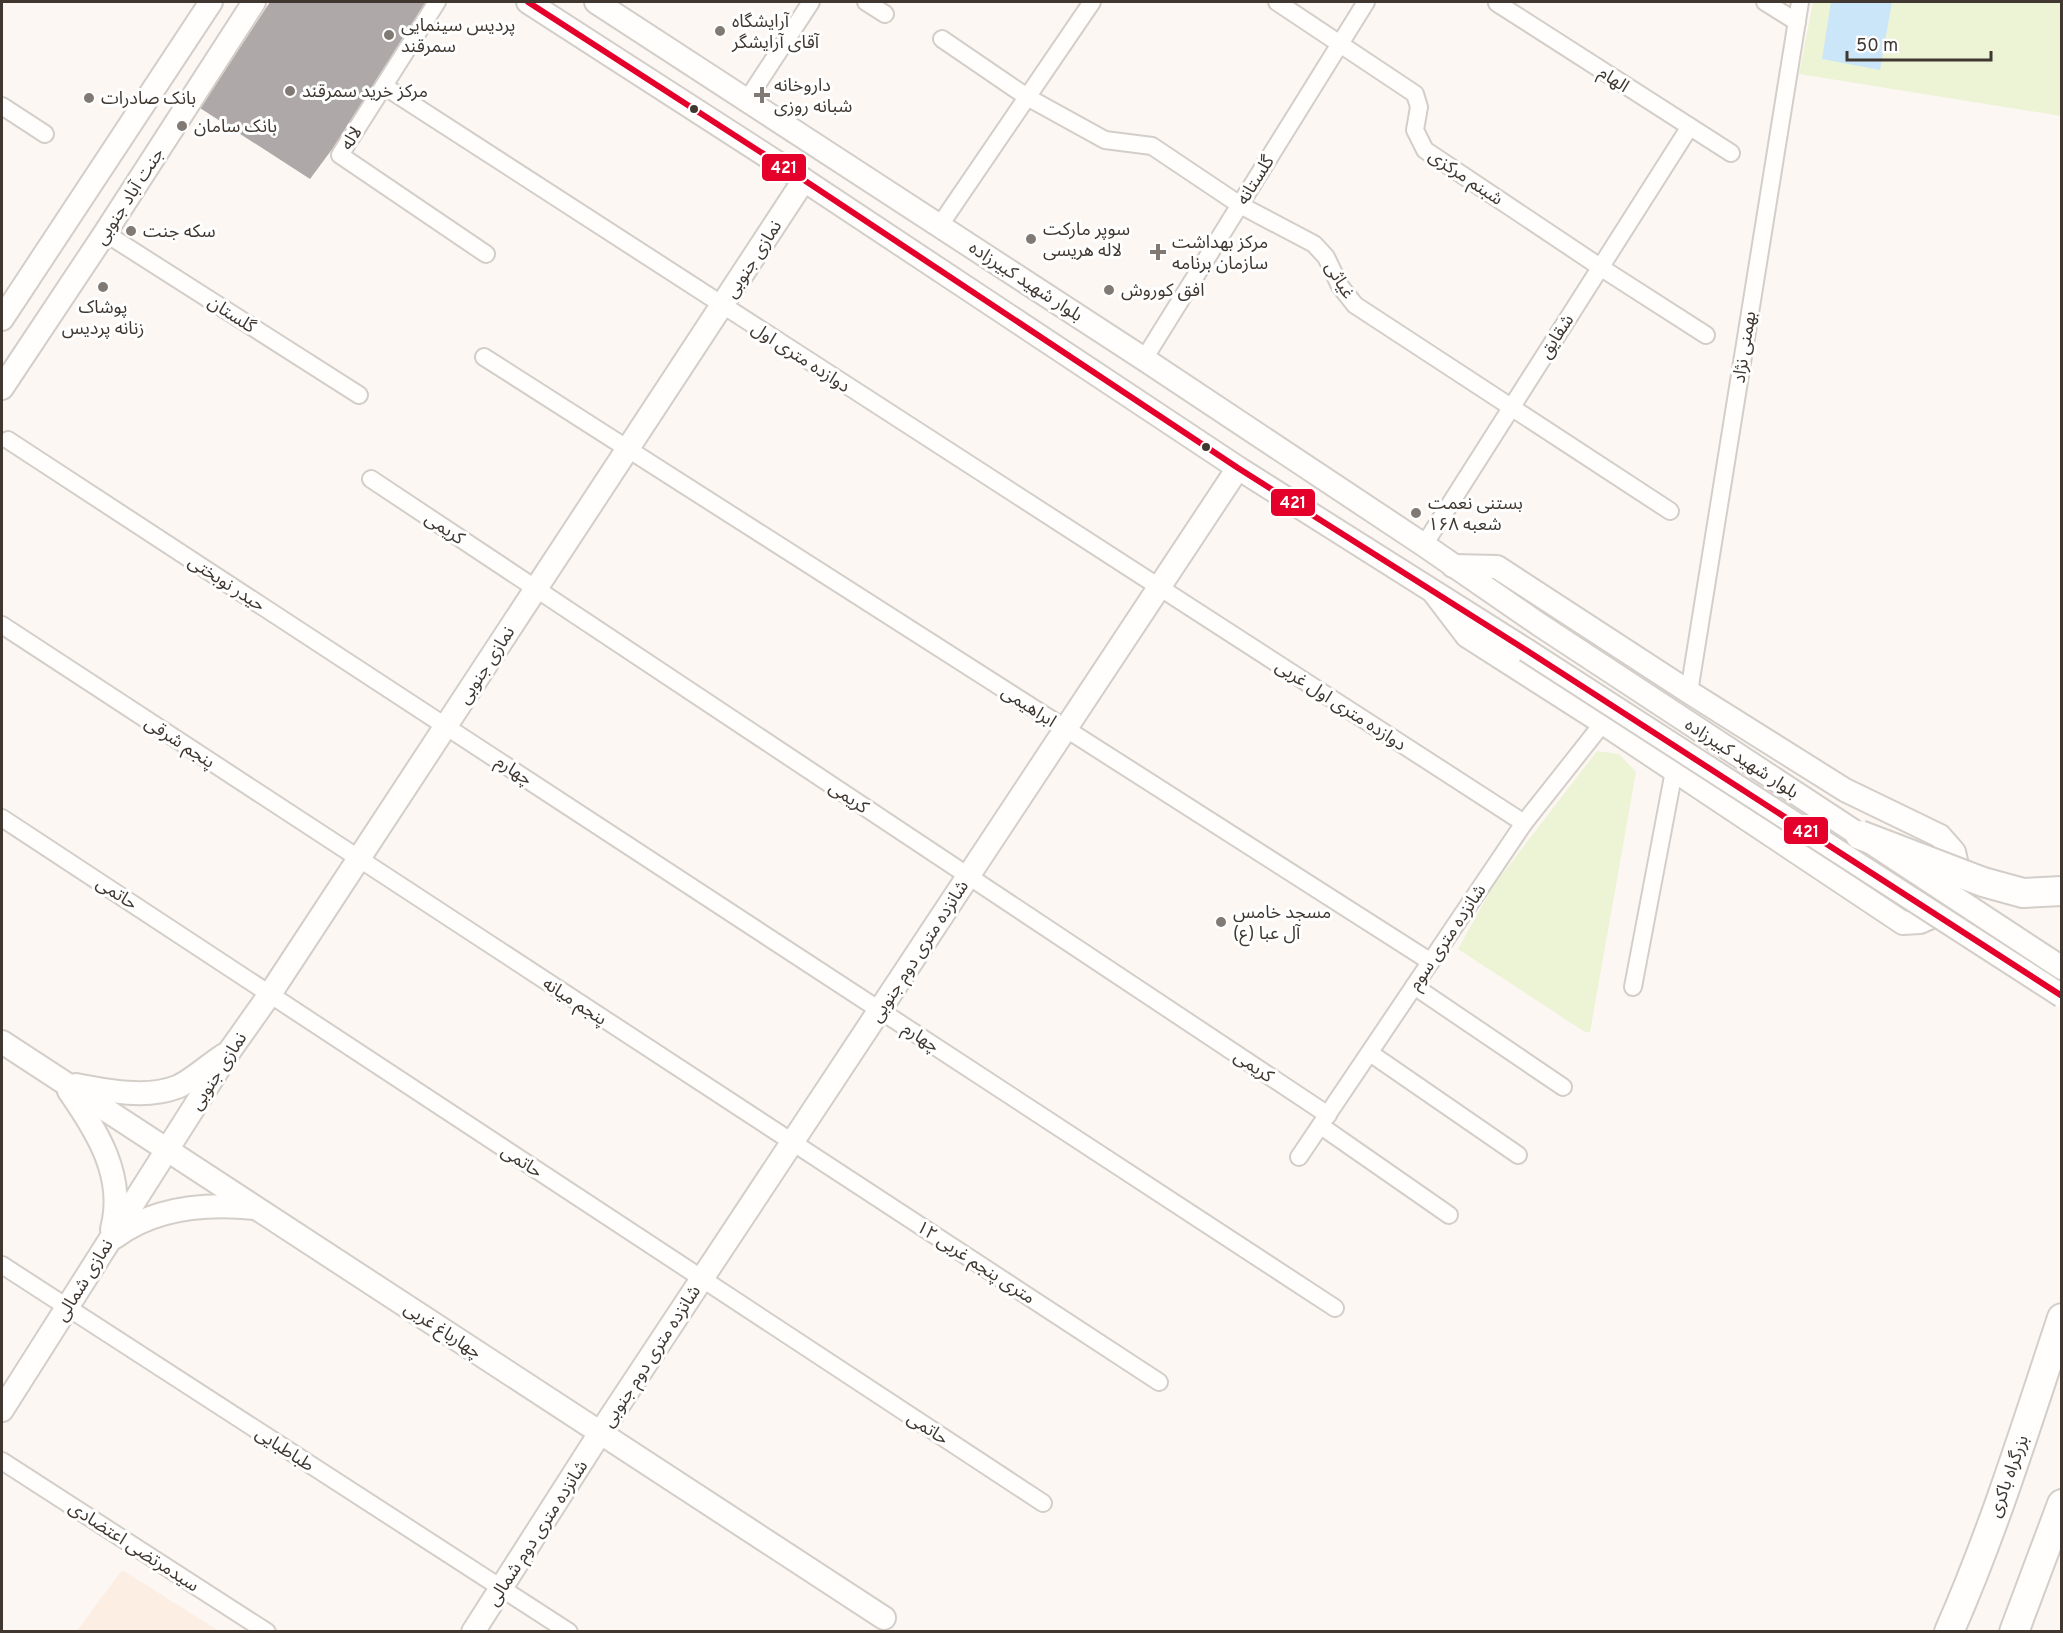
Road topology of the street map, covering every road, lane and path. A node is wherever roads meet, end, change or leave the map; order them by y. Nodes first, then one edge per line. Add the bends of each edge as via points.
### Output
1 (211, 2) edge
2 (254, 2) edge
3 (436, 2) edge
4 (528, 2) edge
5 (596, 2) edge
6 (811, 2) edge
7 (866, 2) edge
8 (1092, 2) edge
9 (1277, 2) edge
10 (1366, 2) edge
11 (1765, 2) edge
12 (1800, 2) edge
13 (1497, 3) edge
14 (885, 14) dead end
15 (1797, 22) junction
16 (942, 39) dead end
17 (1340, 44) junction
18 (384, 86) junction
19 (1027, 98) junction
20 (747, 100) junction
21 (2, 106) edge
22 (1689, 128) junction
23 (45, 134) dead end
24 (1731, 153) dead end
25 (804, 180) junction
26 (1240, 205) junction
27 (940, 225) junction
28 (105, 233) junction
29 (486, 254) dead end
30 (1600, 267) junction
31 (722, 306) junction
32 (2, 319) edge
33 (1706, 335) dead end
34 (484, 357) dead end
35 (1144, 358) junction
36 (2, 388) edge
37 (358, 395) dead end
38 (1511, 407) junction
39 (8, 440) dead end
40 (628, 449) junction
41 (1238, 468) junction
42 (371, 479) dead end
43 (1670, 511) dead end
44 (1424, 545) junction
45 (1453, 566) junction
46 (1159, 587) junction
47 (536, 589) junction
48 (1435, 594) junction
49 (2, 626) edge
50 (1689, 692) junction
51 (1603, 723) junction
52 (446, 725) junction
53 (1065, 729) junction
54 (1674, 771) junction
55 (2, 818) edge
56 (1524, 823) junction
57 (1860, 835) junction
58 (359, 859) junction
59 (968, 876) junction
60 (2061, 891) edge
61 (1431, 962) junction
62 (2061, 968) edge
63 (1414, 986) junction
64 (1633, 987) dead end
65 (270, 994) junction
66 (2061, 996) edge
67 (880, 1010) junction
68 (2, 1042) edge
69 (231, 1049) junction
70 (1370, 1053) junction
71 (63, 1082) junction
72 (1563, 1087) dead end
73 (1324, 1121) junction
74 (792, 1143) junction
75 (168, 1150) junction
76 (1518, 1155) dead end
77 (1299, 1157) dead end
78 (257, 1208) junction
79 (1449, 1215) dead end
80 (109, 1242) junction
81 (2, 1265) edge
82 (702, 1279) junction
83 (67, 1308) junction
84 (1335, 1308) dead end
85 (2061, 1318) edge
86 (1159, 1382) dead end
87 (2, 1410) edge
88 (600, 1433) junction
89 (2, 1461) edge
90 (1044, 1503) dead end
91 (2061, 1504) edge
92 (501, 1588) junction
93 (884, 1618) dead end
94 (267, 1632) edge
95 (473, 1632) edge
96 (568, 1632) edge
97 (1949, 1632) edge
98 (2014, 1632) edge

1 - 32 main road
2 - 28 main road, جنت آباد جنوبی
3 - 18 street, لاله
4 - 25 main road, بلوار شهید کبیرزاده
5 - 20 main road, بلوار شهید کبیرزاده
6 - 20 street
7 - 14 street
8 - 19 street
9 - 17 street
10 - 17 street, گلستانه
11 - 15 street
12 - 15 street, بهمنی نژاد
13 - 22 street, الهام
15 - 50 street, بهمنی نژاد
16 - 19 street, غیاثی
17 - 26 street, گلستانه
17 - 30 street, شبنم مرکزی via 1415,94 1419,107 1415,130 1425,150
18 - 29 street, لاله via 340,155
18 - 31 street, دوازده متری اول
19 - 26 street, غیاثی via 1106,140 1152,146
19 - 27 street
20 - 27 main road, بلوار شهید کبیرزاده
21 - 23 street
22 - 24 street, الهام
22 - 30 street, شقایق
25 - 31 main road, نمازی جنوبی
25 - 41 main road, بلوار شهید کبیرزاده
26 - 35 street, گلستانه
26 - 38 street, غیاثی via 1314,244 1355,305
27 - 35 main road, بلوار شهید کبیرزاده
28 - 36 main road, جنت آباد جنوبی
28 - 37 street, گلستان
30 - 33 street
30 - 38 street, شقایق
31 - 40 main road, نمازی جنوبی
31 - 46 street, دوازده متری اول
34 - 40 street, ابراهیمی
35 - 44 main road, بلوار شهید کبیرزاده
38 - 43 street, غیاثی
38 - 44 street, شقایق
39 - 52 street, حیدر نوبختی
40 - 47 main road, نمازی جنوبی
40 - 53 street, ابراهیمی
41 - 46 main road, شانزده متری دوم جنوبی
41 - 48 main road, بلوار شهید کبیرزاده
42 - 47 street, کریمی
44 - 45 main road, بلوار شهید کبیرزاده
45 - 50 main road, بلوار شهید کبیرزاده via 1497,567
45 - 57 main road, بلوار شهید کبیرزاده, bridge
46 - 53 main road, شانزده متری دوم جنوبی
46 - 56 street, دوازده متری اول غربی
47 - 52 main road, نمازی جنوبی
47 - 59 street, کریمی
48 - 51 main road, بلوار شهید کبیرزاده via 1467,636
48 - 66 main road, بلوار شهید کبیرزاده, bridge
49 - 58 street, پنجم شرقی
50 - 54 main road, بلوار شهید کبیرزاده via 1845,790 1941,837 1954,852 1956,886 1936,915 1920,922 1903,923
51 - 54 main road, بلوار شهید کبیرزاده
51 - 56 street, شانزده متری سوم
52 - 58 main road, نمازی جنوبی
52 - 67 street, چهارم
53 - 59 main road, شانزده متری دوم جنوبی
53 - 61 street, ابراهیمی
54 - 64 street
55 - 65 street, حاتمی
56 - 61 street, شانزده متری سوم
57 - 60 highway, bridge via 1993,885 2023,893
57 - 62 main road, بلوار شهید کبیرزاده, bridge
58 - 65 main road, نمازی جنوبی
58 - 74 street, پنجم میانه
59 - 67 main road, شانزده متری دوم جنوبی
59 - 73 street, کریمی
61 - 63 street, شانزده متری سوم
63 - 70 street, شانزده متری سوم
63 - 72 street
65 - 69 main road, نمازی جنوبی
65 - 82 street, حاتمی
67 - 74 main road, شانزده متری دوم جنوبی
67 - 84 street, چهارم
68 - 71 main road, چهارباغ غربی
69 - 71 main road via 178,1087 147,1093
69 - 75 main road, نمازی جنوبی
70 - 73 street, شانزده متری سوم
70 - 76 street
71 - 75 main road, چهارباغ غربی
71 - 80 main road via 102,1146 112,1174 117,1196
73 - 77 street, شانزده متری سوم
73 - 79 street, کریمی
74 - 82 main road, شانزده متری دوم جنوبی
74 - 86 street, ۱۲ متری پنجم غربی
75 - 78 main road, چهارباغ غربی
75 - 80 main road, نمازی شمالی
78 - 80 main road via 222,1206 175,1211 148,1218
78 - 88 main road, چهارباغ غربی
80 - 83 main road, نمازی شمالی
81 - 83 street, طباطبایی
82 - 88 main road, شانزده متری دوم جنوبی
82 - 90 street, حاتمی
83 - 87 main road, نمازی شمالی
83 - 92 street, طباطبایی
85 - 97 highway, بزرگراه باکری via 2018,1448
88 - 92 main road, شانزده متری دوم شمالی
88 - 93 main road, چهارباغ غربی
89 - 94 street, سیدمرتضی اعتضادی
91 - 98 highway
92 - 95 main road, شانزده متری دوم شمالی
92 - 96 street, طباطبایی

